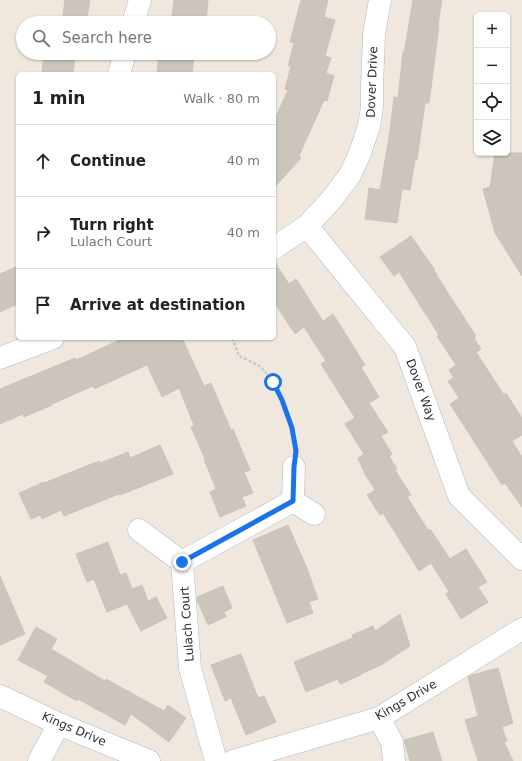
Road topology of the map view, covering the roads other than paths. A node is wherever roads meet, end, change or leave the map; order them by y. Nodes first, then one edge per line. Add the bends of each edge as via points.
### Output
1 (140, 0) edge
2 (380, 0) edge
3 (135, 16) edge
4 (123, 60) edge
5 (120, 72) edge
6 (307, 226) junction
7 (276, 247) edge
8 (48, 340) edge
9 (0, 358) edge
10 (294, 467) road end
11 (293, 501) junction
12 (314, 514) dead end
13 (139, 530) dead end
14 (522, 559) edge
15 (182, 562) junction
16 (522, 629) edge
17 (0, 696) edge
18 (379, 718) junction
19 (59, 724) junction
20 (39, 761) edge
21 (149, 761) edge
22 (216, 761) edge
23 (233, 761) edge
24 (394, 761) edge

1 - 3 street
2 - 6 street, Dover Drive via 374,34 370,126 350,175
4 - 5 street
6 - 7 street, Dover Drive
6 - 14 street, Dover Way via 405,347 459,496
8 - 9 street
10 - 11 street
11 - 12 street
11 - 15 street
13 - 15 street
15 - 22 street, Lulach Court via 190,668
16 - 18 street, Kings Drive
17 - 19 street, Kings Drive
18 - 23 street, Kings Drive
18 - 24 street via 392,742
19 - 20 street
19 - 21 street, Kings Drive

